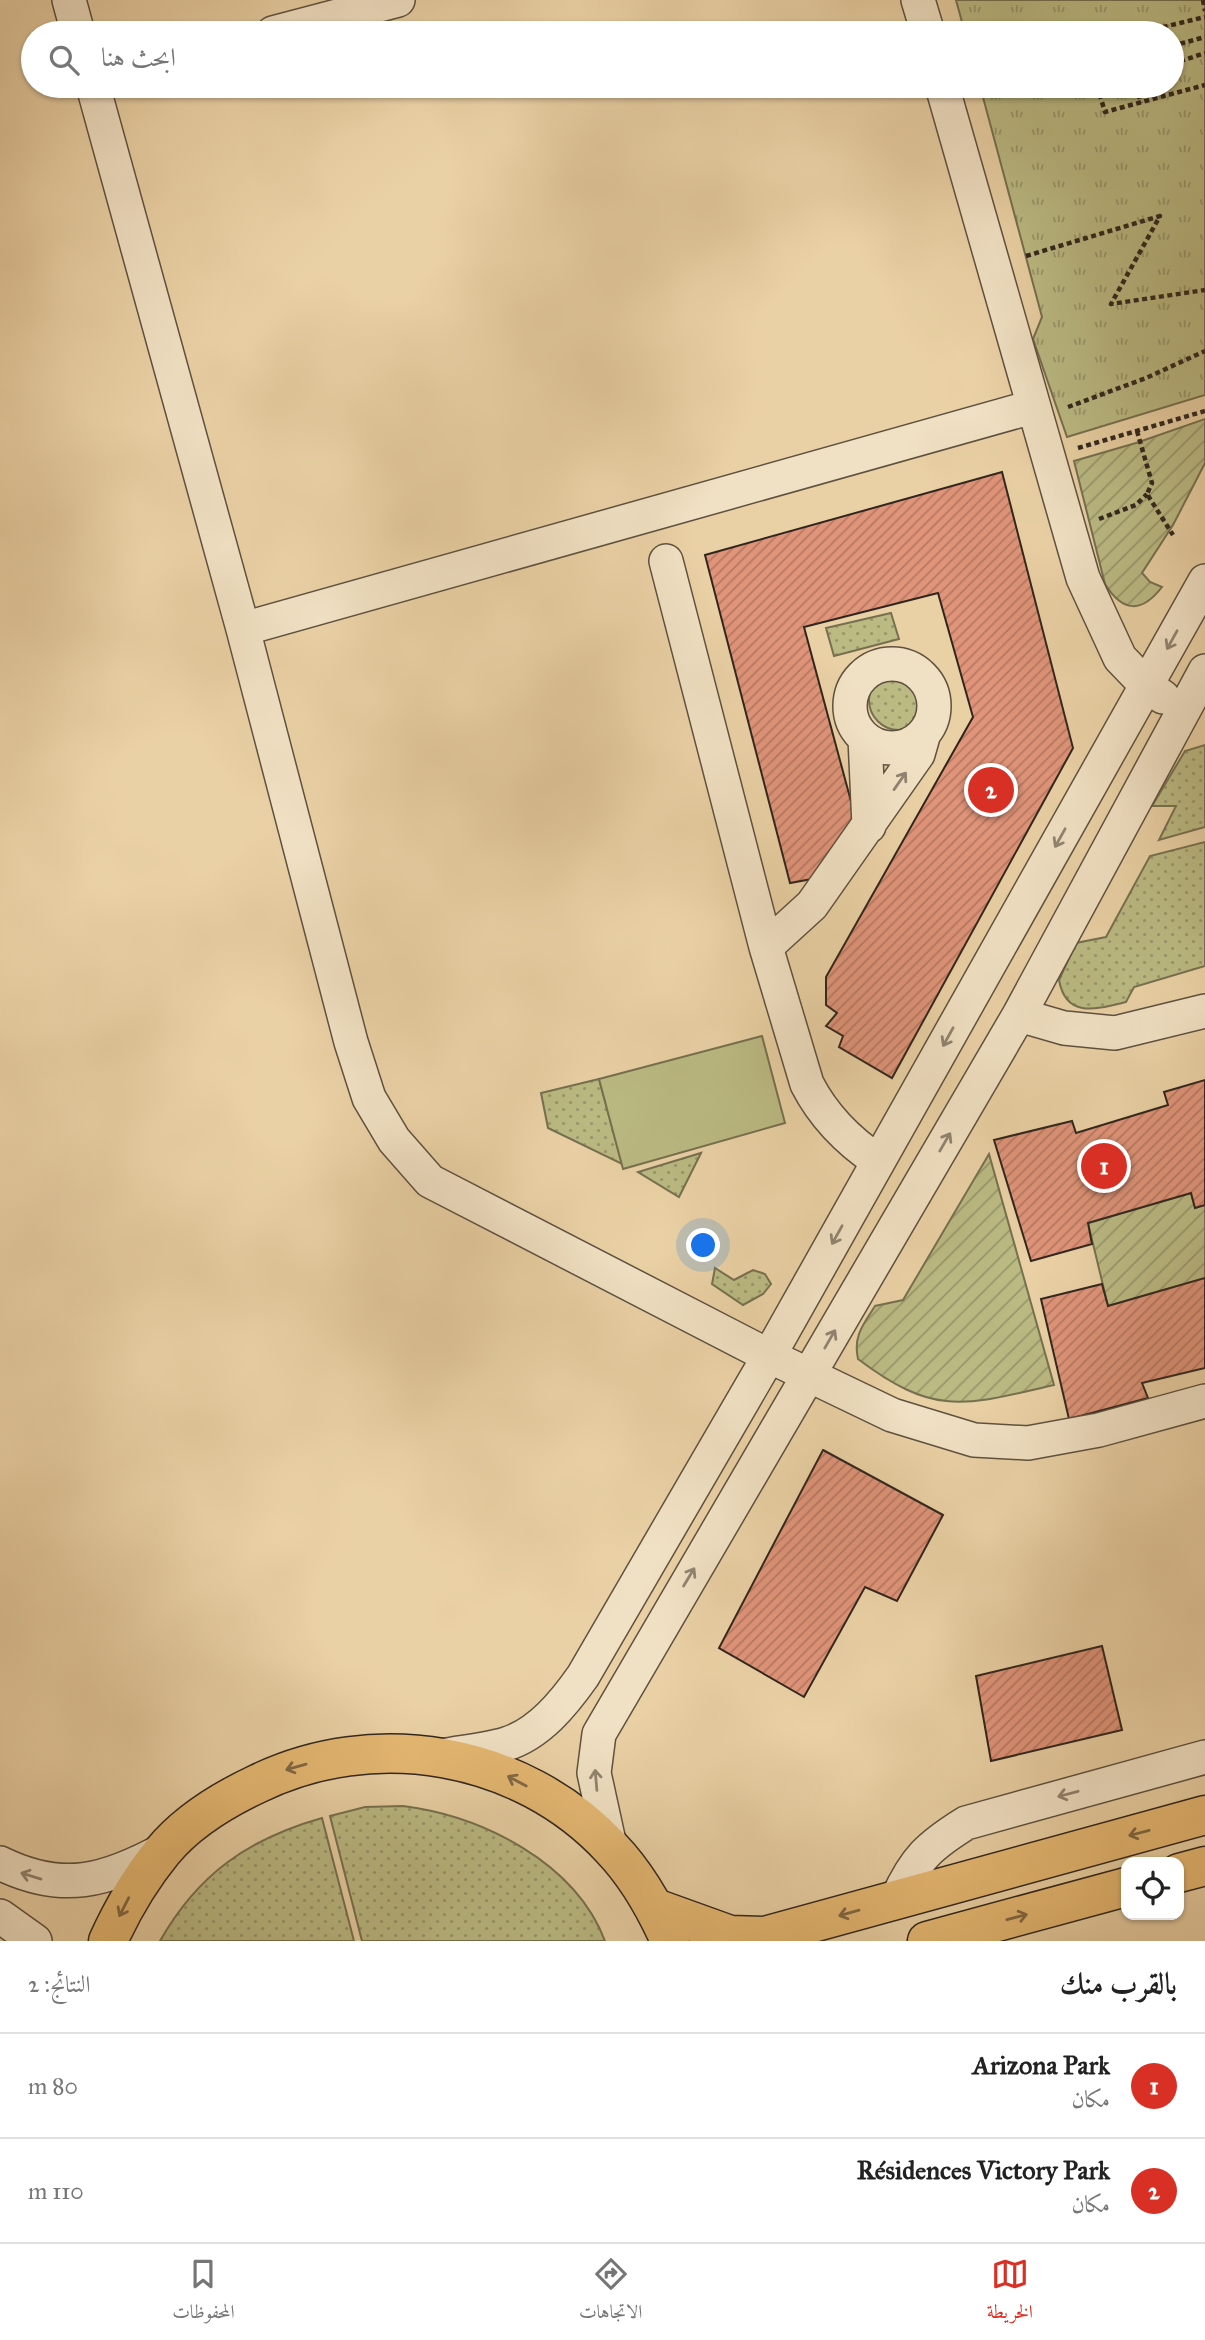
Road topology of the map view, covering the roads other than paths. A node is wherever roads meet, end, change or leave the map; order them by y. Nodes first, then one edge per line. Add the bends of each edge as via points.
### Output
1 (69, 0) edge
2 (398, 0) edge
3 (918, 0) edge
4 (75, 21) edge
5 (319, 21) edge
6 (924, 21) edge
7 (96, 98) edge
8 (946, 98) edge
9 (1047, 408) junction
10 (666, 561) dead end
11 (1205, 581) edge
12 (243, 629) junction
13 (1205, 671) edge
14 (1146, 685) junction
15 (1182, 710) junction
16 (924, 733) junction
17 (865, 738) junction
18 (869, 826) junction
19 (766, 947) junction
20 (1205, 1011) edge
21 (1019, 1015) junction
22 (878, 1161) junction
23 (769, 1356) junction
24 (809, 1375) junction
25 (1205, 1401) edge
26 (441, 1756) junction
27 (1205, 1757) edge
28 (1205, 1815) edge
29 (610, 1846) junction
30 (165, 1849) junction
31 (0, 1863) edge
32 (1205, 1866) edge
33 (1184, 1872) edge
34 (1121, 1888) edge
35 (897, 1899) junction
36 (0, 1916) edge
37 (663, 1925) edge
38 (35, 1941) edge
39 (108, 1941) edge
40 (927, 1941) edge

1 - 4 street
2 - 5 street
3 - 6 street
7 - 12 street
8 - 9 street
9 - 12 street
9 - 14 street via 1083,578 1119,658
10 - 19 street
11 -> 14 street
12 - 23 street via 351,1042 369,1098 394,1140 430,1181
13 - 15 street
14 - 15 street
14 -> 22 street
15 - 21 street
16 - 17 street via 902,747 877,745
16 - 17 street via 935,707 932,693 916,670 889,663 863,675 850,699 853,721
18 -> 16 street via 918,754
17 - 18 street
18 - 19 street via 801,918
19 - 22 street via 807,1084 842,1133
20 - 21 street via 1115,1033 1063,1028
24 -> 21 street
22 -> 23 street
23 - 24 street
23 - 26 street via 563,1704 508,1744
24 - 25 street via 892,1415 974,1440 1028,1443 1099,1430
29 -> 24 street via 594,1773 599,1734
29 -> 26 main road via 561,1805 503,1774
26 -> 30 main road via 365,1752 291,1767 223,1800
27 -> 35 street via 966,1823 918,1858
28 -> 35 main road
29 - 37 main road
30 -> 31 street via 97,1879 52,1882
30 -> 39 main road via 127,1899
32 - 33 main road
40 -> 34 main road
35 -> 37 main road via 765,1937
36 - 38 street

